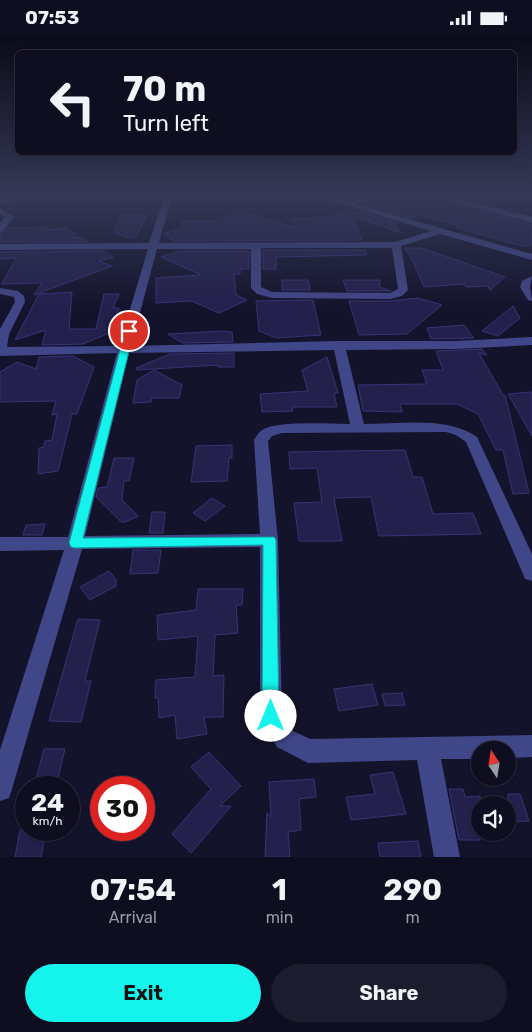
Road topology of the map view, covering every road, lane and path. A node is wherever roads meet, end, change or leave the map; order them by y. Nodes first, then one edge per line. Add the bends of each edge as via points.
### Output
1 (158, 232) edge
2 (435, 232) edge
3 (444, 232) edge
4 (154, 245) junction
5 (256, 245) junction
6 (396, 245) junction
7 (0, 247) edge
8 (532, 257) edge
9 (532, 279) edge
10 (0, 291) edge
11 (532, 298) edge
12 (532, 341) edge
13 (339, 345) junction
14 (124, 348) junction
15 (1, 351) edge
16 (358, 429) junction
17 (269, 540) junction
18 (75, 543) junction
19 (0, 544) edge
20 (527, 548) edge
21 (532, 575) edge
22 (532, 746) edge
23 (427, 748) junction
24 (0, 789) edge
25 (447, 857) edge

1 - 4 street
2 - 6 street
3 - 8 street
4 - 5 street
4 - 7 street
4 - 14 street
5 - 6 street
5 - 6 street via 256,288 261,292 272,295 390,296 403,290
9 - 11 street via 525,287
10 - 15 street via 19,296 20,303 3,334
12 - 13 street
13 - 14 street
13 - 16 street
14 - 15 street
14 - 18 street
16 - 17 street via 282,429 267,433 261,440
16 - 20 street via 447,428 461,432 472,440
17 - 18 street
17 - 23 street via 271,716 285,739 308,751
18 - 19 street
18 - 24 street
20 - 21 street
22 - 23 street
23 - 25 street

